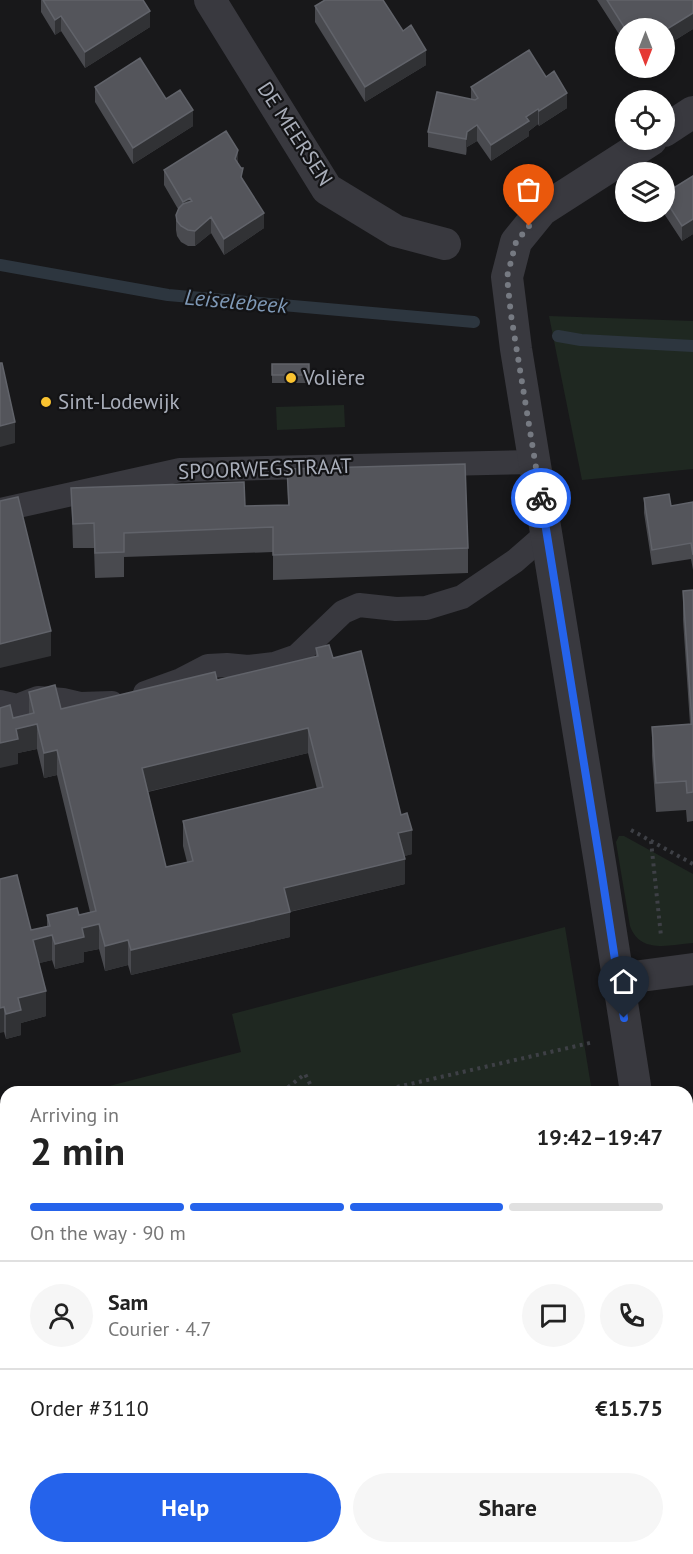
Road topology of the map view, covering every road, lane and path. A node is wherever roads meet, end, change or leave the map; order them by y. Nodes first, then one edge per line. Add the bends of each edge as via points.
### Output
1 (210, 0) edge
2 (693, 112) edge
3 (675, 124) edge
4 (635, 150) edge
5 (446, 244) dead end
6 (535, 462) junction
7 (0, 510) edge
8 (546, 534) junction
9 (0, 702) edge
10 (590, 809) junction
11 (651, 841) junction
12 (693, 864) edge
13 (679, 971) edge
14 (618, 979) junction
15 (627, 1037) junction
16 (290, 1086) edge
17 (311, 1086) edge
18 (401, 1086) edge
19 (635, 1086) edge

1 - 5 street, DE MEERSEN via 327,189 396,231
2 - 3 street
4 - 6 street via 542,210 516,242 507,277
6 - 7 street, SPOORWEGSTRAAT via 180,470
6 - 8 street
8 - 9 street via 462,597 426,608 359,605 343,612 297,656 274,664 208,666 118,702 80,704 38,698 17,706
8 - 10 street
10 - 11 path
10 - 14 street
11 - 12 path
11 - 13 path
13 - 14 street
14 - 15 street
15 - 18 path
15 - 19 street
16 - 17 path via 305,1074

